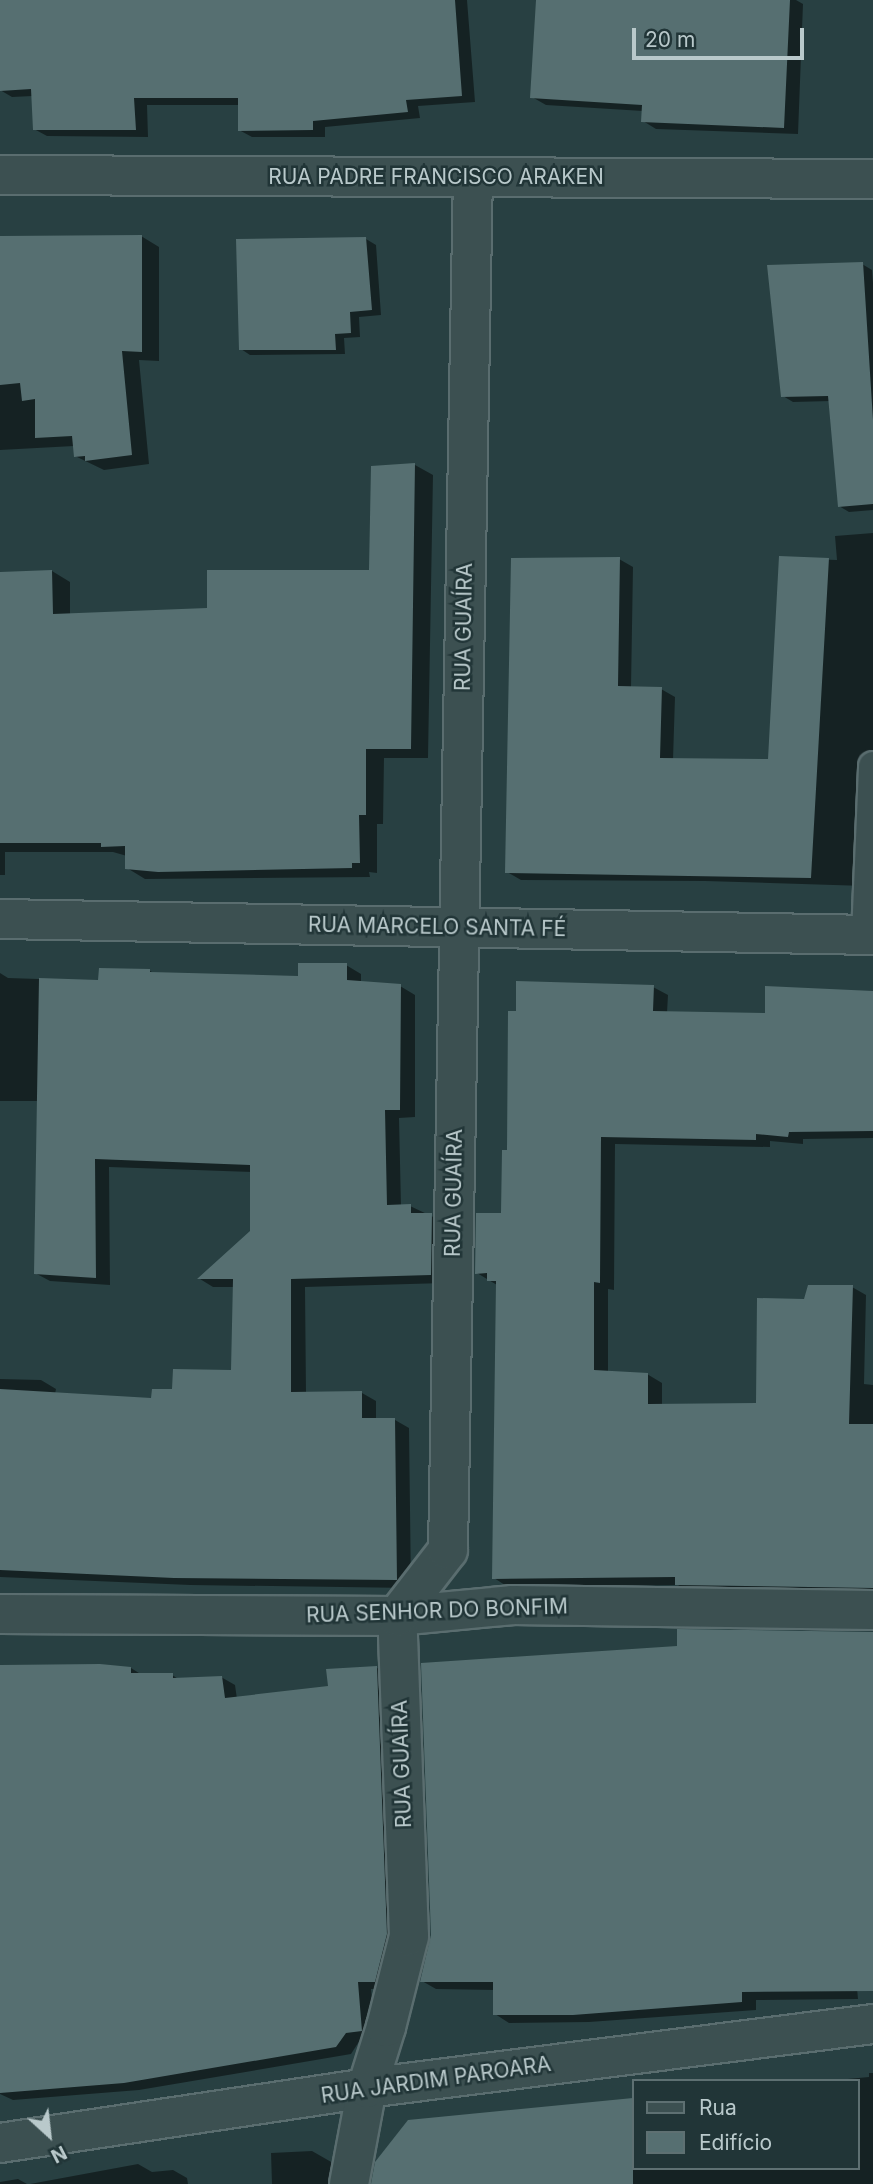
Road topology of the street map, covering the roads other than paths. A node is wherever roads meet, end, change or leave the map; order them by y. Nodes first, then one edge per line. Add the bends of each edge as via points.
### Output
1 (0, 175) edge
2 (474, 178) junction
3 (873, 179) edge
4 (873, 766) edge
5 (0, 919) edge
6 (458, 928) junction
7 (869, 935) edge
8 (873, 1610) edge
9 (0, 1614) edge
10 (397, 1616) junction
11 (873, 2024) edge
12 (367, 2088) junction
13 (0, 2143) edge
14 (349, 2184) edge

1 - 2 street, RUA PADRE FRANCISCO ARAKEN
2 - 3 street, RUA PADRE FRANCISCO ARAKEN
2 - 6 street, RUA GUAÍRA
4 - 7 lane
5 - 6 street, RUA MARCELO SANTA FÉ
6 - 7 street, RUA MARCELO SANTA FÉ
6 - 10 street, RUA GUAÍRA via 448,1550
8 - 10 street, RUA SENHOR DO BONFIM via 513,1605
9 - 10 street, RUA SENHOR DO BONFIM
10 - 12 street, RUA GUAÍRA via 409,1936
11 - 12 street, RUA JARDIM PAROARA
12 - 13 street, RUA JARDIM PAROARA
12 - 14 street, RUA GUAÍRA

